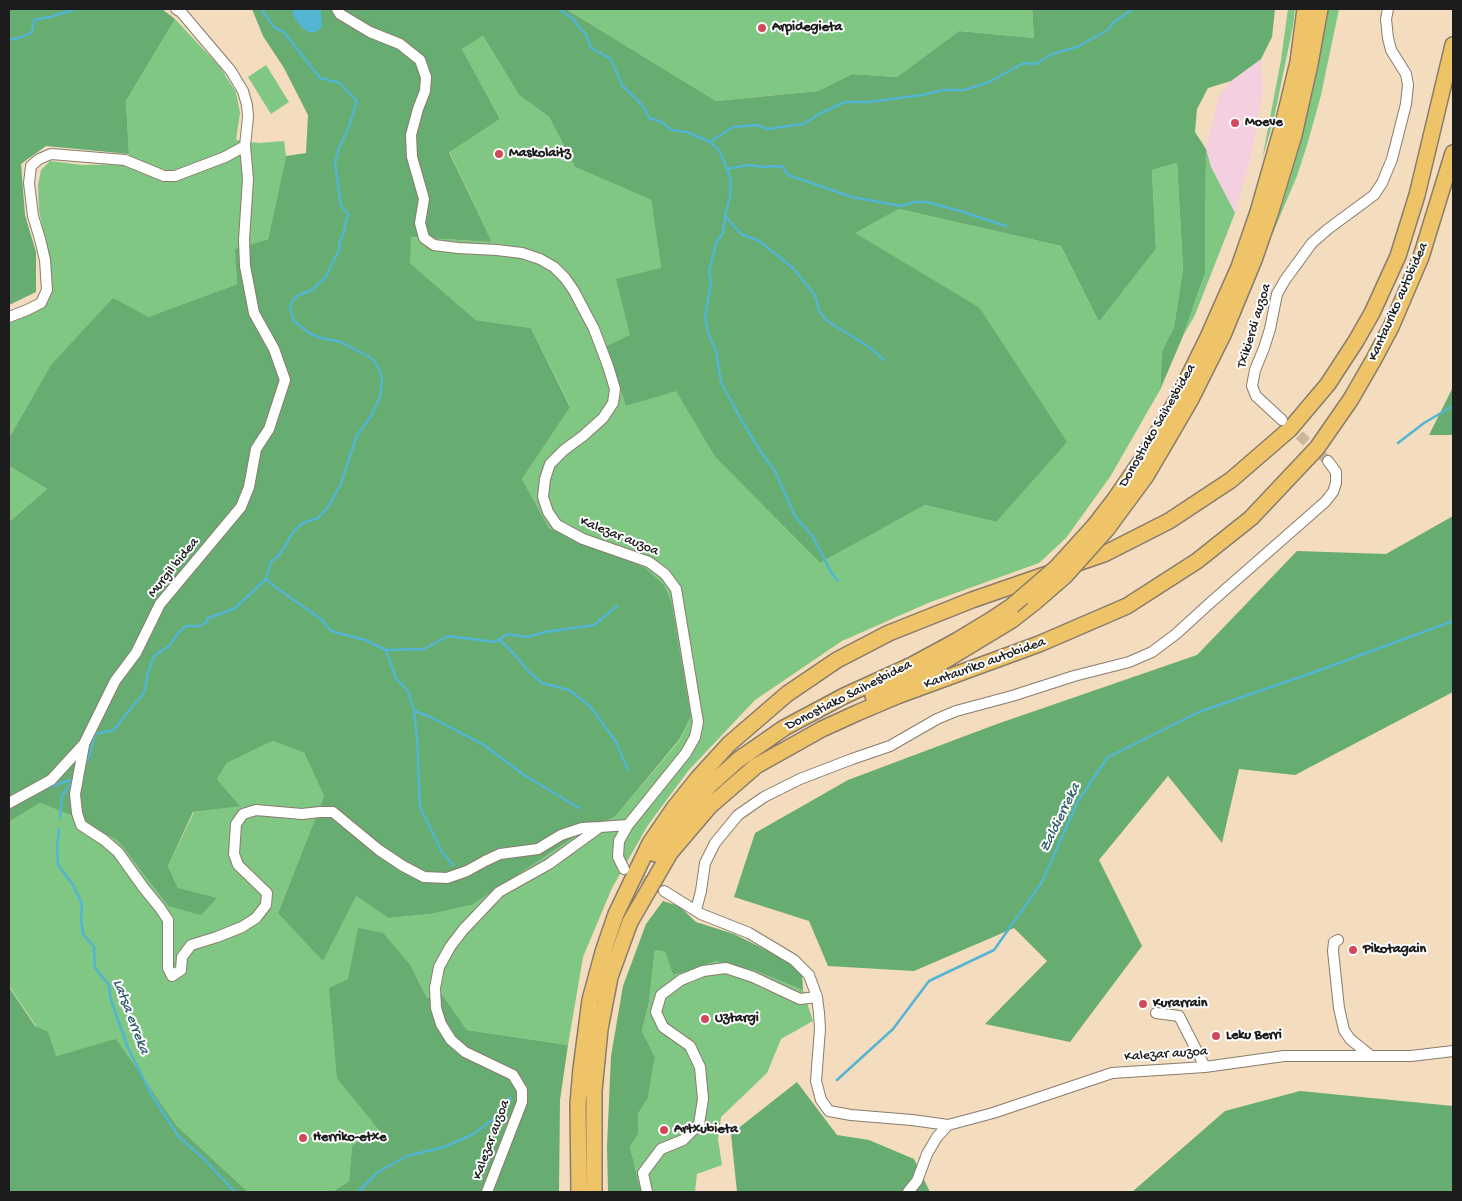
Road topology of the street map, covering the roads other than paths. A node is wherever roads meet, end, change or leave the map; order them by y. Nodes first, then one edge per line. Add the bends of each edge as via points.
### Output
1 (176, 9) edge
2 (337, 9) edge
3 (1305, 9) edge
4 (1320, 9) edge
5 (1388, 9) edge
6 (1453, 45) edge
7 (245, 146) junction
8 (1453, 153) edge
9 (9, 317) edge
10 (1282, 420) tunnel mouth
11 (1328, 461) tunnel mouth
12 (1101, 527) junction
13 (84, 744) junction
14 (756, 766) junction
15 (9, 802) edge
16 (628, 825) junction
17 (600, 827) junction
18 (624, 869) dead end
19 (664, 891) tunnel mouth
20 (696, 910) junction
21 (616, 914) junction
22 (1338, 940) dead end
23 (816, 997) junction
24 (1156, 1013) dead end
25 (1453, 1051) edge
26 (1371, 1056) junction
27 (1205, 1067) junction
28 (948, 1125) junction
29 (487, 1192) edge
30 (579, 1192) edge
31 (594, 1192) edge
32 (648, 1192) edge
33 (908, 1192) edge

1 - 7 street via 231,70 243,92 248,117
2 - 16 street, Kalezar auzoa via 370,32 400,44 420,60 426,77 425,91 411,135 412,157 424,199 420,223 424,238 434,245 522,253 554,267 574,291 594,329 608,366 615,389 613,403 602,418 550,464 543,497 557,525 583,540 650,562 676,589 698,722 695,737 686,753
3 - 12 highway, Donostiako Saihesbidea via 1298,62 1282,128 1239,267 1173,406
4 - 12 highway, Donostiako Saihesbidea via 1294,135 1254,260 1191,399 1146,476
5 - 10 street, Txikierdi auzoa via 1386,19 1391,50 1406,74 1406,104 1394,150 1374,195 1312,243 1277,294 1252,386 1256,396
6 - 21 highway, Kantauriko autobidea via 1417,195 1398,256 1356,342 1328,384 1290,429 1231,480 1169,521 1104,554 889,633 837,660 787,694 729,744 680,801 650,843
7 - 9 street via 175,176 164,176 125,160 51,154 39,159 31,166 29,183 33,216 45,260 47,290 40,303
7 - 13 street, Murgil bidea via 248,179 245,266 254,313 274,350 285,380 269,429 256,449 249,487 241,507 160,604 136,653 115,681
8 - 14 highway, Kantauriko autobidea via 1422,257 1374,359 1317,448 1250,518 1196,561 1128,606 1039,644 857,713
11 - 20 street via 1336,472 1336,483 1325,502 1152,652 1128,662 956,711 890,746 808,776 764,797 738,816 714,843 705,863
12 - 14 highway, Donostiako Saihesbidea, bridge via 1065,576 1012,620 931,669 821,721
12 - 21 highway, Donostiako Saihesbidea, bridge via 1012,606 991,620 912,665 784,728 738,760 682,817
13 - 15 street, Murgil bidea via 51,780
13 - 17 street via 75,794 81,826 118,852 168,920 168,968 172,976 181,970 182,957 191,945 242,927 256,918 266,905 267,893 238,865 234,854 236,824 243,814 256,810 302,814 333,812 403,866 424,876 447,878 500,854 538,849 561,834
14 - 31 highway, Kantauriko autobidea via 710,806 670,853 630,922 610,977 600,1029 594,1091
16 - 17 street
16 - 18 street, Kalezar auzoa via 619,841 618,857
17 - 29 street, Kalezar auzoa via 549,864 499,892 458,936 439,967 436,1008 451,1040 465,1052 514,1075 522,1090 522,1102
19 - 20 street, Kalezar auzoa
20 - 23 street, Kalezar auzoa via 749,933 794,960 809,975
21 - 30 highway via 590,1000 578,1104
22 - 26 street via 1334,942 1333,951 1338,1008 1344,1030
23 - 28 street, Kalezar auzoa via 820,1029 816,1081 821,1100 829,1112
23 - 32 street via 800,999 752,976 726,968 702,971 681,980 662,994 656,1012 663,1027 690,1046 700,1067 703,1099 700,1124 684,1140 661,1148 643,1172
24 - 27 street via 1179,1016
25 - 26 street, Kalezar auzoa
26 - 27 street, Kalezar auzoa via 1284,1056
27 - 28 street, Kalezar auzoa via 1112,1073
28 - 33 street via 936,1137 917,1181

